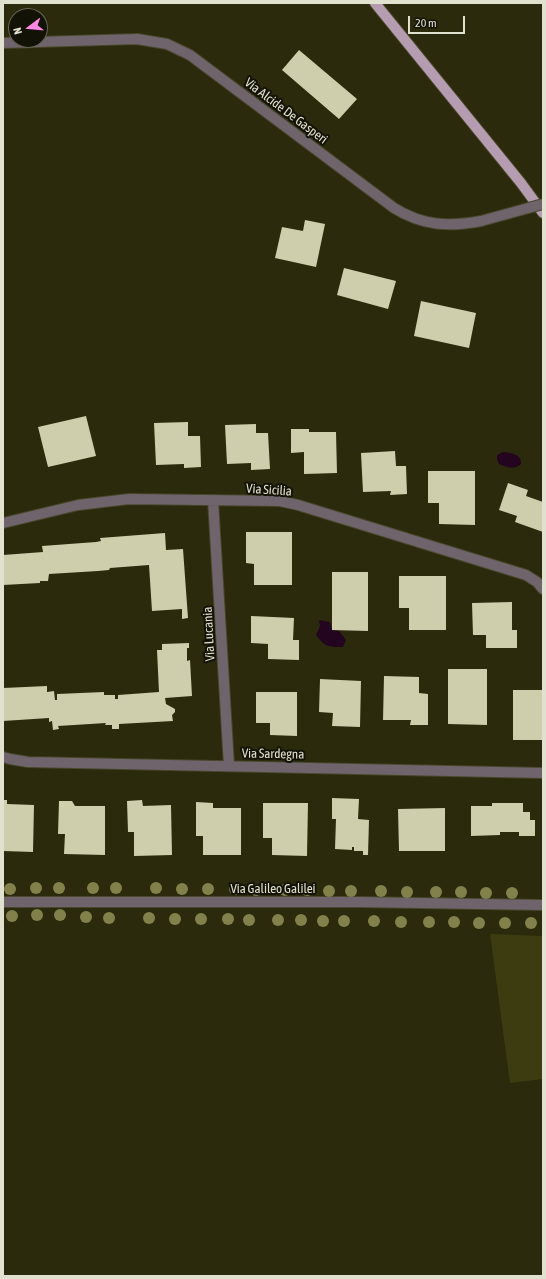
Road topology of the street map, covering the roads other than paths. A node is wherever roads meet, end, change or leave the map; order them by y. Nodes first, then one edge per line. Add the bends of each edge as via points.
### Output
1 (375, 3) edge
2 (3, 43) edge
3 (543, 204) edge
4 (543, 213) edge
5 (213, 500) junction
6 (3, 524) edge
7 (543, 589) edge
8 (3, 757) edge
9 (229, 766) junction
10 (543, 773) edge
11 (3, 902) edge
12 (543, 905) edge

1 - 4 main road
2 - 3 street, Via Alcide De Gasperi, bridge via 137,39 167,44 190,56 394,208 406,216 421,221 442,225 461,224
5 - 6 street, Via Sicilia via 129,498 78,505
5 - 7 street, Via Sicilia via 280,501 298,505 526,575
5 - 9 street, Via Lucania
8 - 9 street, Via Sardegna via 28,762
9 - 10 street, Via Sardegna
11 - 12 street, Via Galileo Galilei

